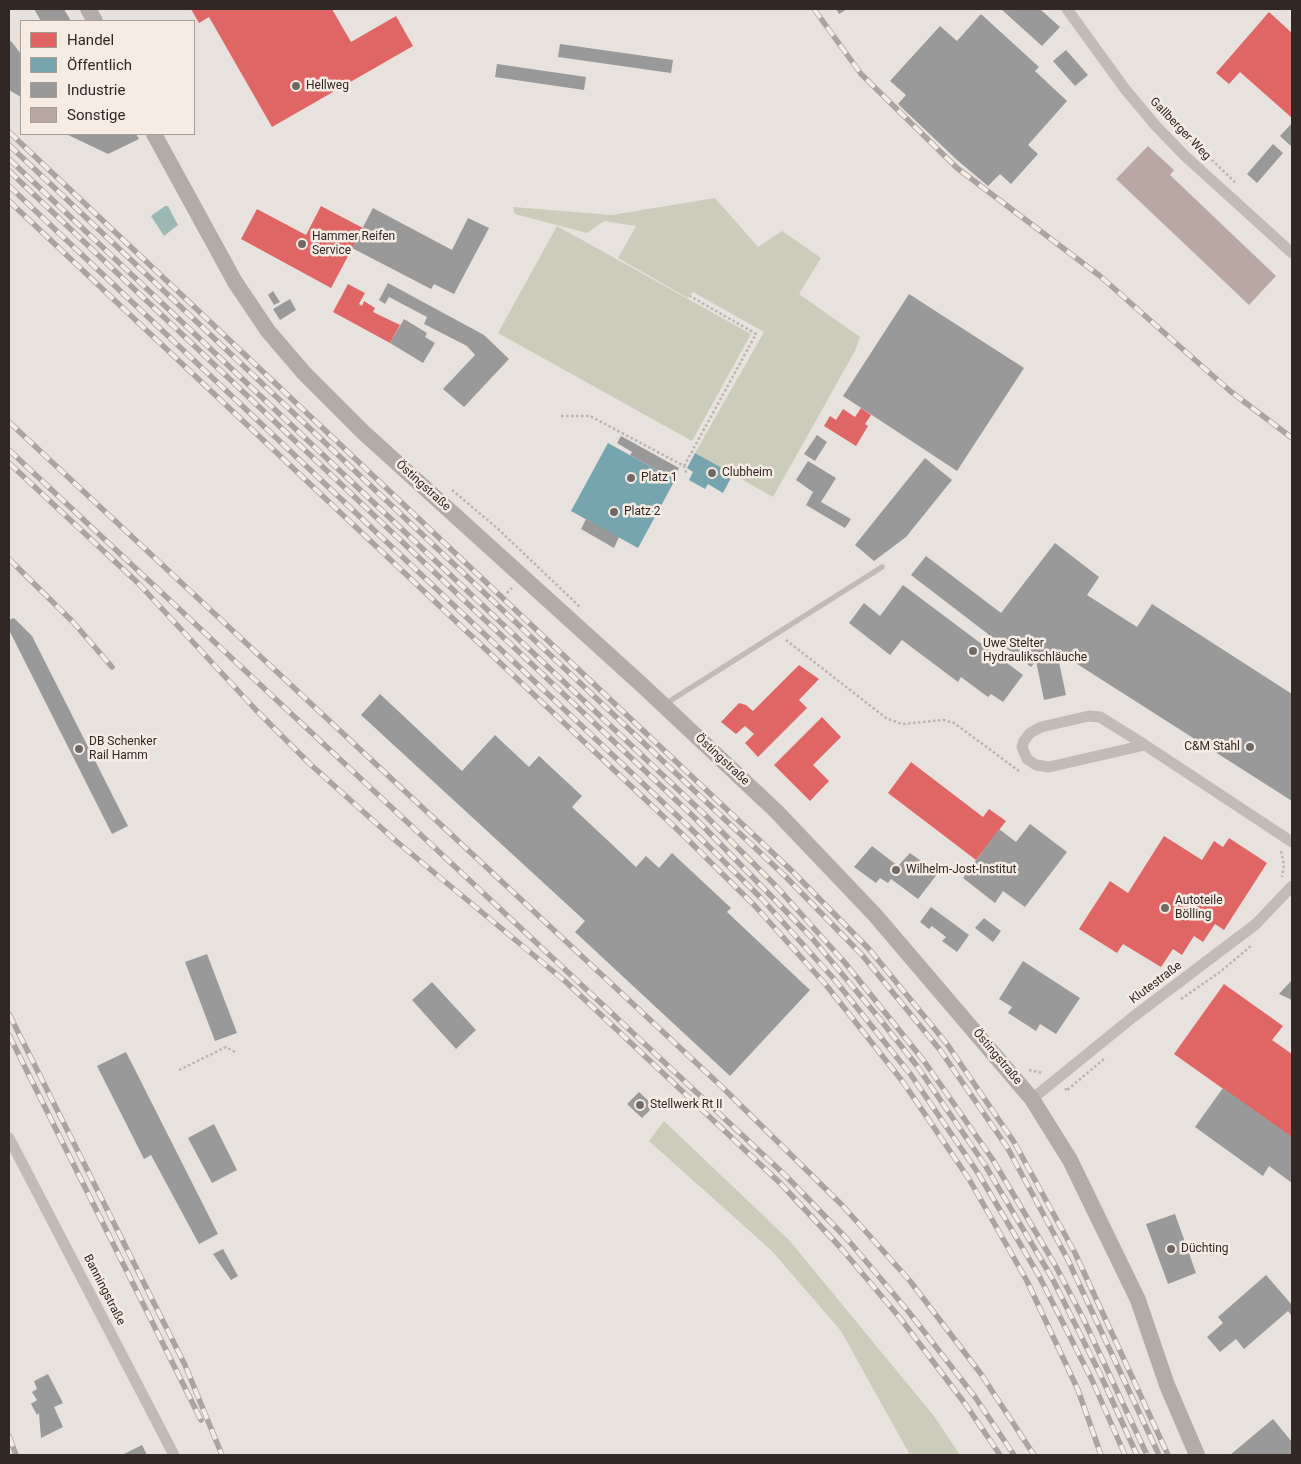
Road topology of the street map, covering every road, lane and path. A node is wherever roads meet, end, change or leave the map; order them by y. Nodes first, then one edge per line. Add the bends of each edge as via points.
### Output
1 (88, 9) edge
2 (1067, 9) edge
3 (94, 20) edge
4 (1173, 123) dead end
5 (155, 135) edge
6 (1235, 182) dead end
7 (1292, 253) edge
8 (690, 296) dead end
9 (561, 416) dead end
10 (684, 466) junction
11 (687, 474) dead end
12 (882, 567) dead end
13 (663, 705) junction
14 (1146, 745) junction
15 (1292, 842) edge
16 (1292, 886) edge
17 (235, 1052) dead end
18 (179, 1070) dead end
19 (1032, 1099) junction
20 (9, 1138) edge
21 (174, 1455) edge
22 (1197, 1455) edge

1 - 3 street
2 - 7 street, Gallberger Weg via 1156,126
4 - 6 path
5 - 13 street, Östingstraße via 230,275 268,331 304,373 363,432
8 - 10 path via 756,334
9 - 10 path via 590,416
10 - 11 path
12 - 13 lane
13 - 19 street, Östingstraße via 776,811 868,908
14 - 14 street via 1106,720 1088,716 1041,727 1030,733 1022,747 1027,759 1036,765 1049,767
14 - 15 street
16 - 19 street, Klutestraße via 1256,924
17 - 18 path via 226,1047
19 - 22 street, Östingstraße via 1070,1160 1134,1292
20 - 21 street, Banningstraße

